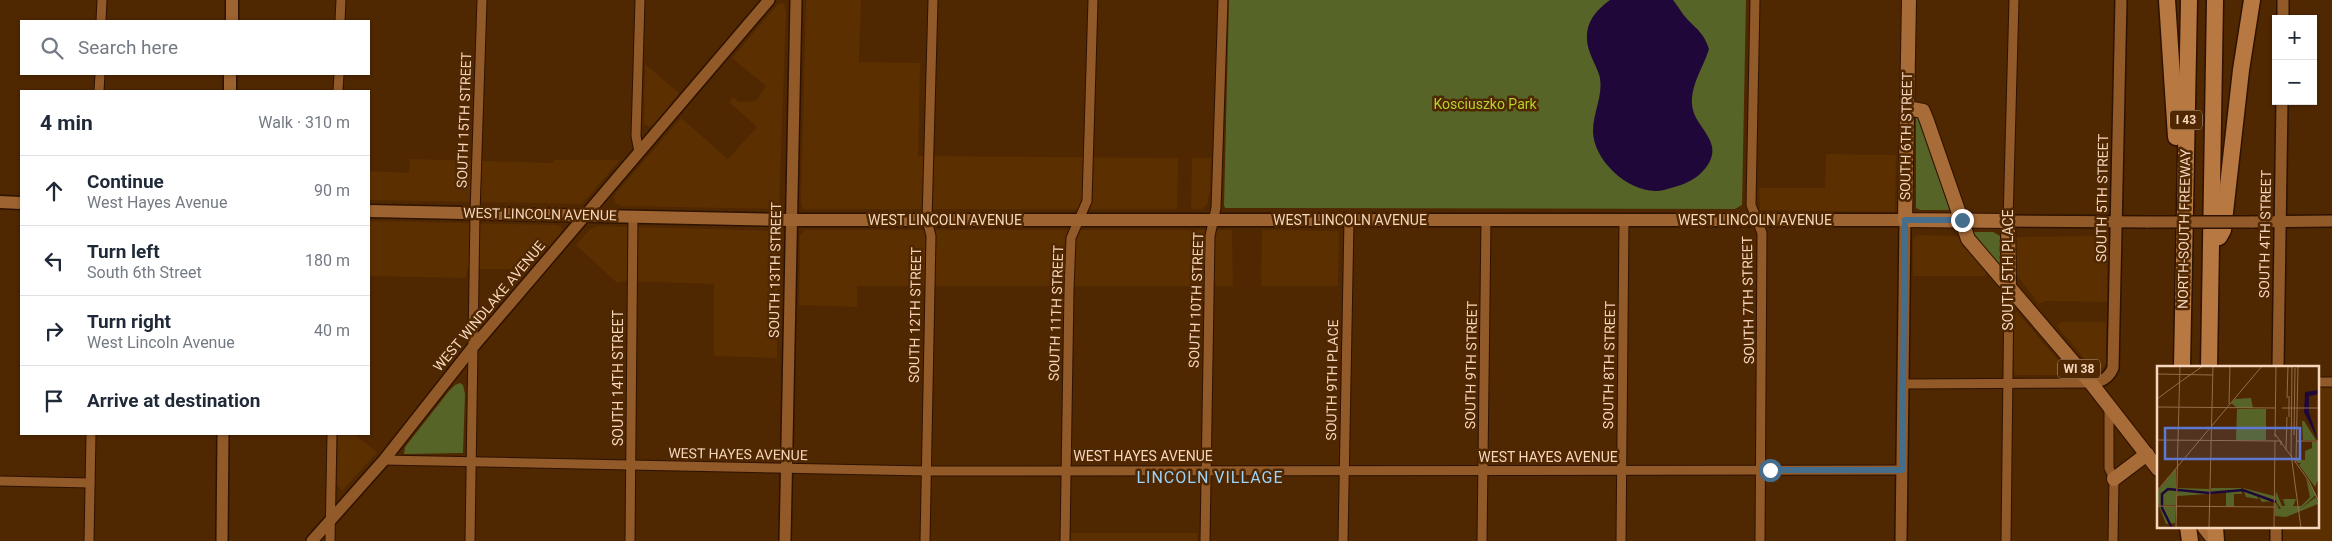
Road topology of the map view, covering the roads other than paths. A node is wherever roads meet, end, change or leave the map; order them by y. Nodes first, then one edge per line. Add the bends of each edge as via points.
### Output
1 (102, 0) edge
2 (232, 0) edge
3 (341, 0) edge
4 (482, 0) edge
5 (640, 0) edge
6 (769, 0) edge
7 (796, 0) edge
8 (933, 0) edge
9 (1093, 0) edge
10 (1223, 0) edge
11 (1756, 0) edge
12 (1908, 0) edge
13 (2014, 0) edge
14 (2121, 0) edge
15 (2167, 0) edge
16 (2189, 0) edge
17 (2215, 0) edge
18 (2241, 0) edge
19 (2252, 0) edge
20 (2283, 0) edge
21 (2283, 15) edge
22 (101, 20) edge
23 (232, 20) edge
24 (340, 20) edge
25 (2241, 70) junction
26 (100, 75) edge
27 (230, 75) edge
28 (339, 75) edge
29 (99, 90) edge
30 (230, 90) edge
31 (338, 90) edge
32 (2282, 105) edge
33 (1907, 108) junction
34 (640, 152) junction
35 (0, 202) edge
36 (20, 203) edge
37 (370, 210) edge
38 (475, 213) junction
39 (585, 215) junction
40 (633, 216) junction
41 (791, 220) junction
42 (927, 220) junction
43 (1080, 220) junction
44 (1214, 220) junction
45 (1349, 220) junction
46 (1486, 220) junction
47 (1624, 220) junction
48 (1757, 220) junction
49 (1905, 220) junction
50 (1962, 220) junction
51 (2008, 221) junction
52 (2332, 221) edge
53 (2116, 222) junction
54 (2279, 222) junction
55 (2183, 239) junction
56 (2212, 249) junction
57 (2009, 286) junction
58 (473, 347) junction
59 (2182, 366) edge
60 (2209, 366) edge
61 (2278, 366) edge
62 (2007, 383) junction
63 (2091, 383) junction
64 (1903, 384) junction
65 (2109, 406) junction
66 (91, 435) edge
67 (223, 435) edge
68 (332, 435) edge
69 (2147, 454) junction
70 (384, 460) junction
71 (470, 462) junction
72 (631, 466) junction
73 (786, 468) junction
74 (2157, 468) edge
75 (1066, 470) junction
76 (1206, 470) junction
77 (1344, 470) junction
78 (1622, 470) junction
79 (1762, 470) junction
80 (1902, 470) junction
81 (926, 471) junction
82 (1483, 471) junction
83 (2114, 479) junction
84 (0, 481) edge
85 (90, 483) junction
86 (331, 519) junction
87 (2188, 528) edge
88 (2205, 528) edge
89 (2215, 528) edge
90 (2276, 528) edge
91 (88, 541) edge
92 (222, 541) edge
93 (312, 541) edge
94 (330, 541) edge
95 (470, 541) edge
96 (630, 541) edge
97 (785, 541) edge
98 (925, 541) edge
99 (1066, 541) edge
100 (1205, 541) edge
101 (1343, 541) edge
102 (1482, 541) edge
103 (1621, 541) edge
104 (1760, 541) edge
105 (1901, 541) edge
106 (2006, 541) edge
107 (2113, 541) edge
108 (2190, 541) edge
109 (2216, 541) edge
110 (2276, 541) edge

1 - 22 street
2 - 23 main road
3 - 24 street
4 - 38 street, SOUTH 15TH STREET
5 - 34 street via 636,136
6 - 34 street, WEST WINDLAKE AVENUE
7 - 41 street, SOUTH 13TH STREET
8 - 42 street, SOUTH 12TH STREET
9 - 43 street, SOUTH 11TH STREET via 1088,201
10 - 44 street, SOUTH 10TH STREET
11 - 48 street, SOUTH 7TH STREET via 1752,205
12 - 33 main road, SOUTH 6TH STREET
13 - 51 street, SOUTH 5TH PLACE
14 - 53 street, SOUTH 5TH STREET
15 - 55 highway
16 - 55 highway, NORTH-SOUTH FREEWAY / I 43
17 - 56 highway, NORTH-SOUTH FREEWAY / I 43
18 - 25 highway
19 - 25 highway
20 - 21 street
25 - 56 highway via 2224,230
26 - 29 street
27 - 30 main road
28 - 31 street
32 - 54 street, SOUTH 4TH STREET
33 - 49 main road, SOUTH 6TH STREET
33 - 50 main road, WI 38 via 1923,111
34 - 39 street, WEST WINDLAKE AVENUE
35 - 36 main road
37 - 38 main road, WEST LINCOLN AVENUE
38 - 39 main road, WEST LINCOLN AVENUE
38 - 58 street, SOUTH 15TH STREET
39 - 40 main road, WEST LINCOLN AVENUE
39 - 58 street, WEST WINDLAKE AVENUE
40 - 41 main road, WEST LINCOLN AVENUE
40 - 72 street, SOUTH 14TH STREET
41 - 42 main road, WEST LINCOLN AVENUE
41 - 73 street, SOUTH 13TH STREET
42 - 43 main road, WEST LINCOLN AVENUE
42 - 81 street, SOUTH 12TH STREET via 931,236
43 - 44 main road, WEST LINCOLN AVENUE
43 - 75 street, SOUTH 11TH STREET via 1072,238 1068,290
44 - 45 main road, WEST LINCOLN AVENUE
44 - 76 street, SOUTH 10TH STREET via 1210,244
45 - 46 main road, WEST LINCOLN AVENUE
45 - 77 street, SOUTH 9TH PLACE
46 - 47 main road, WEST LINCOLN AVENUE
46 - 82 street, SOUTH 9TH STREET
47 - 48 main road, WEST LINCOLN AVENUE
47 - 78 street, SOUTH 8TH STREET
48 - 49 main road, WEST LINCOLN AVENUE
48 - 79 street, SOUTH 7TH STREET via 1762,233
49 - 50 main road, WEST LINCOLN AVENUE
49 - 64 street, SOUTH 6TH STREET
50 - 51 main road, WEST LINCOLN AVENUE
50 - 57 main road, WI 38 via 1968,239
51 - 53 street, WEST LINCOLN AVENUE
51 - 57 main road, SOUTH 5TH PLACE
52 - 54 street, WEST LINCOLN AVENUE
53 - 54 street, WEST LINCOLN AVENUE, bridge
53 - 63 street, SOUTH 5TH STREET via 2113,368 2103,381
54 - 61 street, SOUTH 4TH STREET
55 - 59 highway, NORTH-SOUTH FREEWAY / I 43
56 - 60 highway, NORTH-SOUTH FREEWAY / I 43
57 - 62 street, SOUTH 5TH PLACE
57 - 63 main road, WI 38
58 - 70 street, WEST WINDLAKE AVENUE
58 - 71 street, SOUTH 15TH STREET
62 - 63 street
62 - 64 street
62 - 106 street, SOUTH 5TH PLACE
63 - 65 main road, WI 38
64 - 80 street, SOUTH 6TH STREET
65 - 69 main road, WI 38
65 - 83 street via 2109,468
66 - 85 street
67 - 92 street
68 - 86 street
69 - 74 main road, WI 38
69 - 83 main road
70 - 71 street, WEST HAYES AVENUE
70 - 86 street, WEST WINDLAKE AVENUE
71 - 72 street, WEST HAYES AVENUE
71 - 95 street, SOUTH 15TH STREET
72 - 73 street, WEST HAYES AVENUE
72 - 96 street, SOUTH 14TH STREET
73 - 81 street, WEST HAYES AVENUE
73 - 97 street, SOUTH 13TH STREET
75 - 76 street, WEST HAYES AVENUE
75 - 81 street, WEST HAYES AVENUE
75 - 99 street, SOUTH 11TH STREET
76 - 77 street, WEST HAYES AVENUE
76 - 100 street, SOUTH 10TH STREET
77 - 82 street, WEST HAYES AVENUE
77 - 101 street, SOUTH 9TH PLACE
78 - 79 street, WEST HAYES AVENUE
78 - 82 street, WEST HAYES AVENUE
78 - 103 street, SOUTH 8TH STREET
79 - 80 street, WEST HAYES AVENUE
79 - 104 street, SOUTH 7TH STREET
80 - 105 street, SOUTH 6TH STREET
81 - 98 street, SOUTH 12TH STREET
82 - 102 street, SOUTH 9TH STREET
83 - 107 street
84 - 85 street
85 - 91 street
86 - 93 street, WEST WINDLAKE AVENUE
86 - 94 street
87 - 108 highway
88 - 109 main road
89 - 109 highway
90 - 110 street

